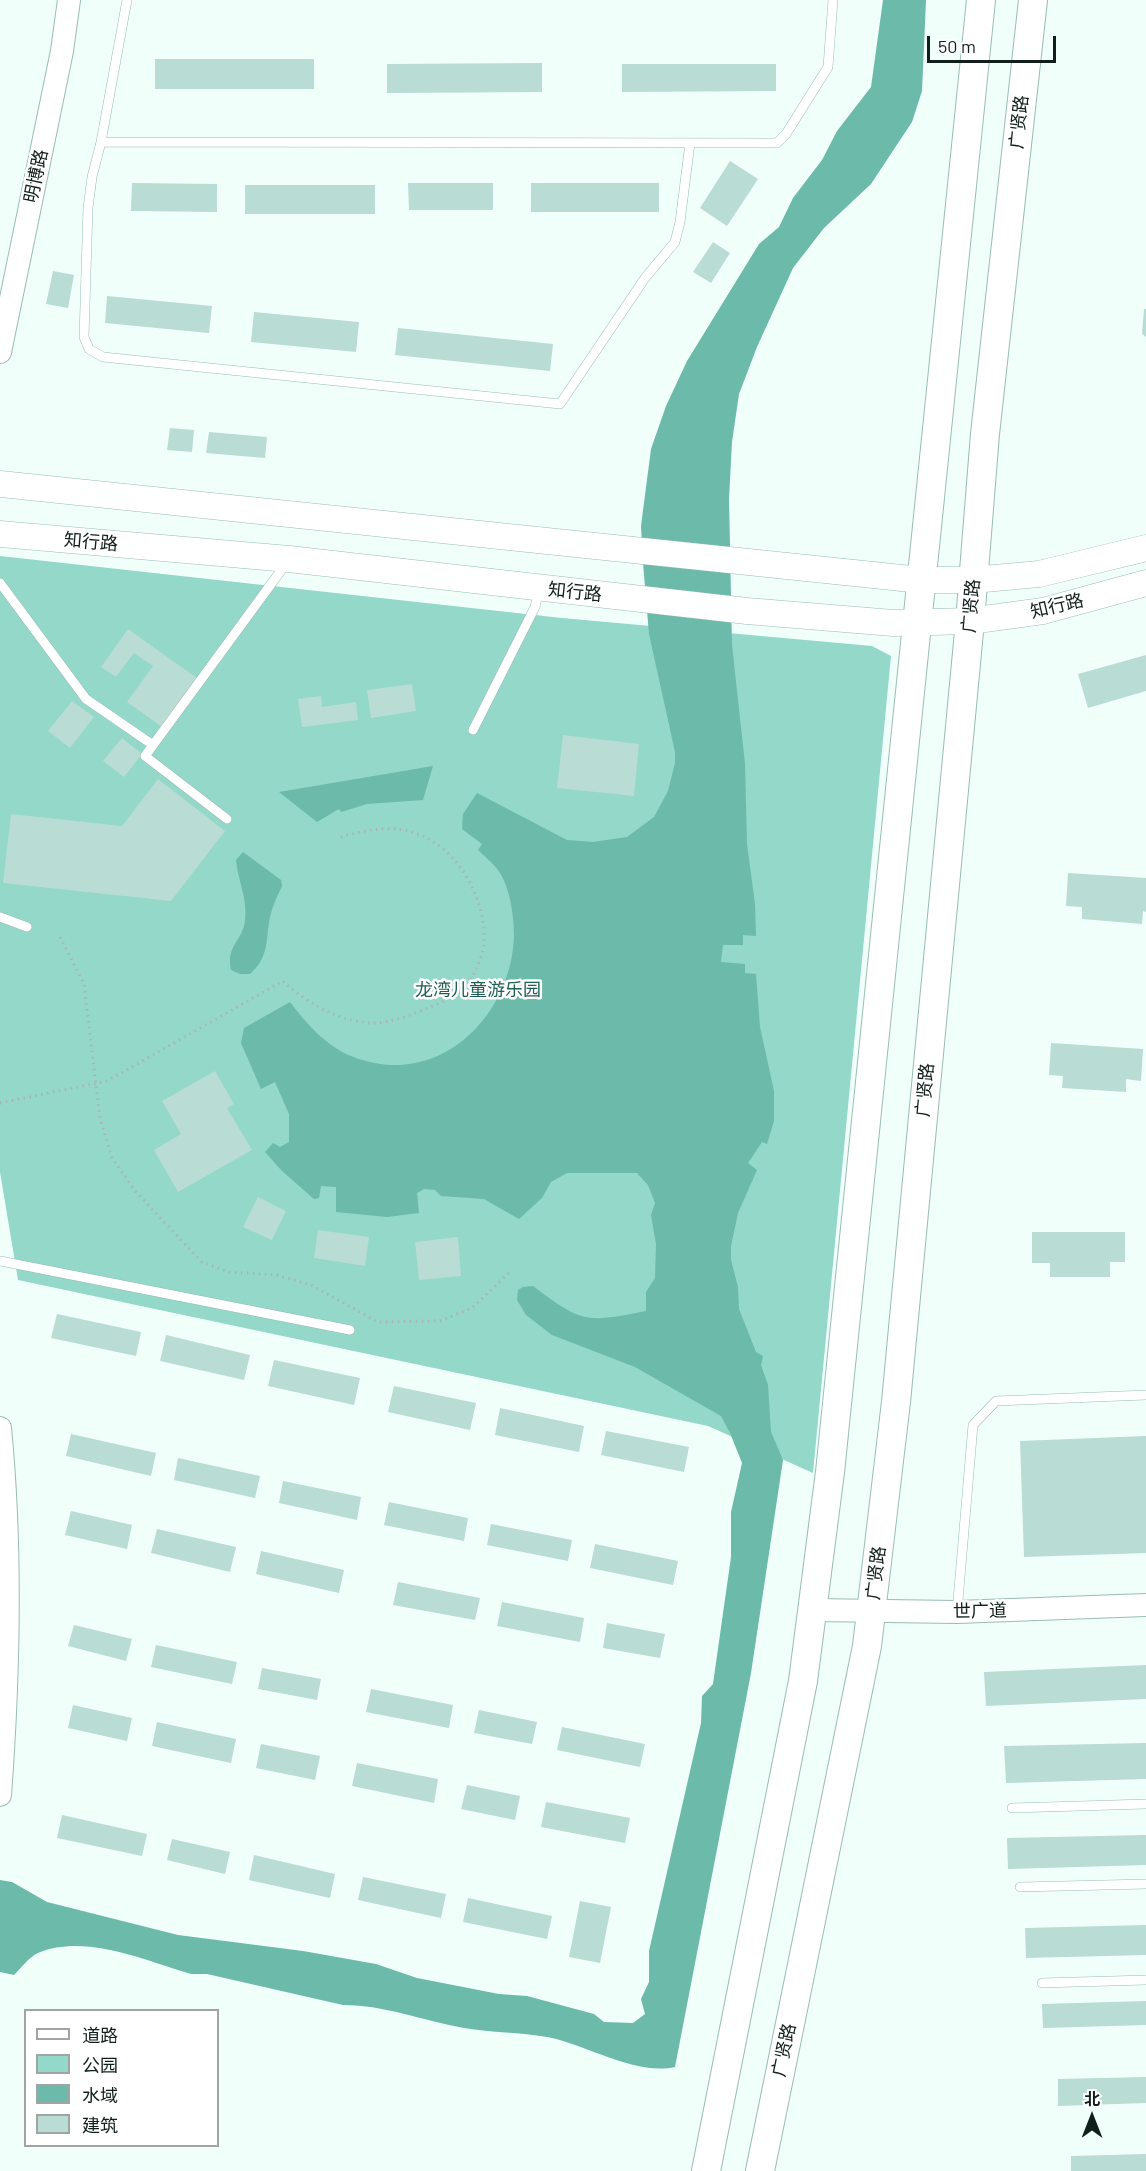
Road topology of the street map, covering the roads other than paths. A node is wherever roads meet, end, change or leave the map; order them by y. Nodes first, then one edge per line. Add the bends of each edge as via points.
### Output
1 (69, 0) edge
2 (127, 0) edge
3 (833, 0) edge
4 (981, 0) edge
5 (1033, 0) edge
6 (101, 142) junction
7 (690, 143) junction
8 (0, 352) edge
9 (0, 484) edge
10 (0, 534) edge
11 (1146, 548) edge
12 (290, 560) junction
13 (921, 580) junction
14 (973, 580) junction
15 (0, 583) edge
16 (1146, 583) edge
17 (540, 588) junction
18 (970, 621) junction
19 (918, 622) junction
20 (473, 730) dead end
21 (153, 745) junction
22 (227, 819) dead end
23 (0, 917) edge
24 (27, 927) dead end
25 (0, 1261) edge
26 (350, 1330) dead end
27 (1146, 1395) edge
28 (0, 1428) edge
29 (1146, 1605) edge
30 (813, 1610) junction
31 (871, 1611) junction
32 (957, 1612) junction
33 (0, 1796) edge
34 (1146, 1803) edge
35 (1012, 1808) dead end
36 (1146, 1884) edge
37 (1020, 1887) dead end
38 (1146, 1980) edge
39 (1041, 1983) dead end
40 (706, 2171) edge
41 (760, 2171) edge

1 - 8 street, 明博路
2 - 6 lane
3 - 7 lane via 828,67 777,143
4 - 13 main road
5 - 14 main road, 广贤路 via 985,434
6 - 7 lane
6 - 7 lane via 88,208 84,337 89,349 103,357 560,404 645,278 675,242
9 - 13 main road, 知行路
10 - 12 main road, 知行路
11 - 14 main road, 知行路 via 1039,574
12 - 17 main road, 知行路
12 - 21 lane
13 - 14 main road, 知行路
13 - 19 main road
14 - 18 main road, 广贤路
15 - 21 lane via 86,699
16 - 18 main road, 知行路 via 1043,611
17 - 19 main road, 知行路 via 747,611
17 - 20 lane via 535,607
18 - 19 main road, 知行路
18 - 31 main road, 广贤路 via 896,1402
19 - 30 main road
21 - 22 lane via 145,756
23 - 24 lane
25 - 26 lane
27 - 32 lane via 996,1401 973,1425
28 - 33 street via 8,1589
29 - 32 street, 世广道
30 - 31 street, 世广道
30 - 40 main road via 787,1767
31 - 32 street, 世广道
31 - 41 main road, 广贤路
34 - 35 lane
36 - 37 lane
38 - 39 lane

